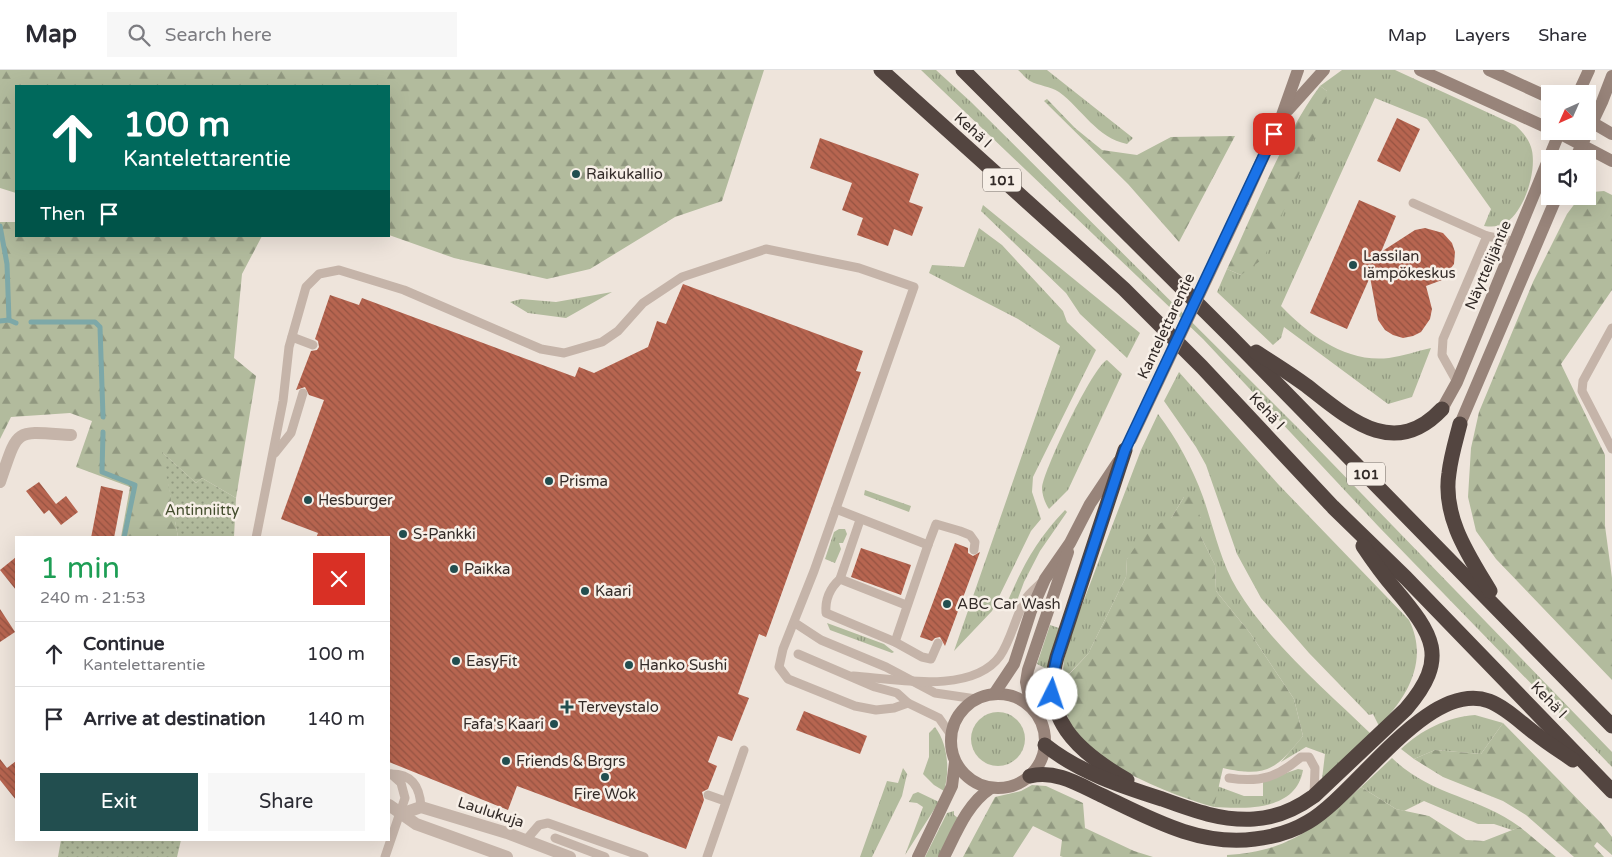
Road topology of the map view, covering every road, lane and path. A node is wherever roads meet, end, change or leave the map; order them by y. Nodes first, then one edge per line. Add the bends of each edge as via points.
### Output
1 (881, 70) edge
2 (963, 70) edge
3 (1298, 70) edge
4 (1324, 70) edge
5 (1420, 70) edge
6 (1488, 70) edge
7 (1589, 70) edge
8 (1612, 76) edge
9 (1582, 85) edge
10 (1541, 94) edge
11 (1596, 109) edge
12 (1281, 118) junction
13 (1541, 124) edge
14 (1596, 125) edge
15 (1612, 134) edge
16 (1553, 140) edge
17 (1572, 140) edge
18 (1583, 140) edge
19 (1581, 145) junction
20 (1579, 150) edge
21 (1612, 161) edge
22 (1413, 203) dead end
23 (1553, 205) edge
24 (1487, 236) junction
25 (1516, 242) junction
26 (1612, 328) edge
27 (1230, 336) junction
28 (292, 337) junction
29 (313, 345) dead end
30 (1457, 382) junction
31 (303, 393) dead end
32 (1442, 409) joint
33 (1460, 424) joint
34 (71, 435) dead end
35 (1128, 444) junction
36 (1612, 449) edge
37 (273, 456) junction
38 (0, 482) edge
39 (1333, 507) junction
40 (836, 509) junction
41 (860, 520) junction
42 (256, 536) edge
43 (1070, 543) junction
44 (928, 545) junction
45 (974, 550) dead end
46 (840, 579) junction
47 (1045, 579) junction
48 (906, 605) junction
49 (1502, 612) junction
50 (795, 623) junction
51 (895, 642) junction
52 (938, 643) dead end
53 (798, 654) dead end
54 (853, 676) junction
55 (910, 680) junction
56 (994, 694) junction
57 (976, 699) junction
58 (908, 703) junction
59 (1031, 707) junction
60 (1612, 726) edge
61 (951, 734) junction
62 (1045, 745) junction
63 (744, 750) dead end
64 (955, 762) junction
65 (1030, 776) junction
66 (1229, 778) dead end
67 (1600, 778) junction
68 (991, 788) junction
69 (1612, 791) edge
70 (708, 795) dead end
71 (1314, 796) junction
72 (1163, 800) junction
73 (726, 801) junction
74 (421, 807) junction
75 (395, 813) edge
76 (507, 833) junction
77 (390, 835) edge
78 (555, 838) dead end
79 (526, 840) junction
80 (389, 841) edge
81 (502, 856) edge
82 (385, 857) edge
83 (570, 857) edge
84 (605, 857) edge
85 (644, 857) edge
86 (707, 857) edge
87 (918, 857) edge
88 (944, 857) edge

1 - 39 highway, Kehä I / 101 via 1124,289
2 - 27 highway, Kehä I / 101
3 - 12 main road, Kantelettarentie
4 - 12 main road, Kantelettarentie
5 - 13 main road
6 - 10 main road
7 - 9 main road
8 - 11 main road
12 - 35 main road, Kantelettarentie, bridge
14 - 15 main road
16 - 25 main road, Näyttelijäntie
17 - 19 main road
18 - 19 main road
19 - 20 main road
19 - 21 main road
22 - 24 lane
23 - 33 main road
24 - 25 lane
24 - 30 lane via 1443,339 1442,355
25 - 30 main road, Näyttelijäntie
26 - 36 lane via 1583,380 1582,391
27 - 32 highway via 1306,385 1346,418 1374,431 1393,434 1416,430
27 - 49 highway, Kehä I / 101
28 - 29 lane
28 - 37 lane
28 - 40 lane via 306,287 319,274 339,270 404,290 541,349 564,353 602,342 643,303 682,276 766,249 890,278 914,287
30 - 32 main road, Näyttelijäntie
31 - 37 lane via 291,432
33 - 49 highway via 1448,474 1451,509 1462,544
34 - 38 street via 29,432 21,435 14,440
35 - 43 main road, Kantelettarentie
35 - 72 highway via 1057,657 1052,694 1062,724 1082,749 1111,771
37 - 42 lane
39 - 67 highway, Kehä I / 101
39 - 71 highway via 1421,619 1432,653 1417,696
40 - 41 lane
40 - 50 lane
41 - 44 lane
41 - 46 lane
43 - 47 main road, Kantelettarentie
43 - 59 main road, Kantelettarentie via 1028,670 1026,682
44 - 45 lane via 936,524 970,535 976,542
44 - 48 lane
46 - 48 lane
46 - 51 lane via 828,597 826,614
47 - 55 lane via 1026,599 1000,657 986,670 957,681
47 - 56 main road, Kantelettarentie via 1014,664
48 - 51 lane
49 - 60 highway, Kehä I / 101
50 - 55 lane via 822,640
50 - 58 lane via 779,667 788,679 855,706 876,710
51 - 52 lane via 922,658 932,659
53 - 54 lane
54 - 55 lane
54 - 58 lane via 897,693
55 - 57 lane via 935,693
56 - 57 main road
56 - 59 main road via 1014,696
57 - 61 main road via 959,714
58 - 61 lane via 939,718
59 - 62 main road via 1042,724
61 - 64 main road
62 - 65 main road via 1040,762
62 - 72 highway via 1117,785
63 - 73 lane
64 - 68 main road via 970,780
64 - 87 main road via 952,786
65 - 67 highway via 1044,773 1065,778 1150,818 1198,836 1254,839 1309,822 1334,803 1425,716 1441,705 1468,698 1489,701 1511,714
65 - 68 main road via 1012,786
66 - 71 lane via 1247,781 1271,776 1285,771 1301,757 1309,757 1315,768
67 - 69 highway, Kehä I / 101
68 - 88 main road via 969,808
70 - 73 lane
71 - 72 highway via 1278,815 1254,819 1232,819 1195,812
73 - 86 lane
74 - 75 street
74 - 75 lane via 421,795 414,782 403,774 391,774 404,790 405,798
74 - 76 street, Laulukuja
75 - 77 lane
75 - 81 street
76 - 79 street, Laulukuja
76 - 81 street
78 - 84 lane
79 - 83 street, Laulukuja
79 - 85 lane via 539,825 548,823
80 - 82 lane

